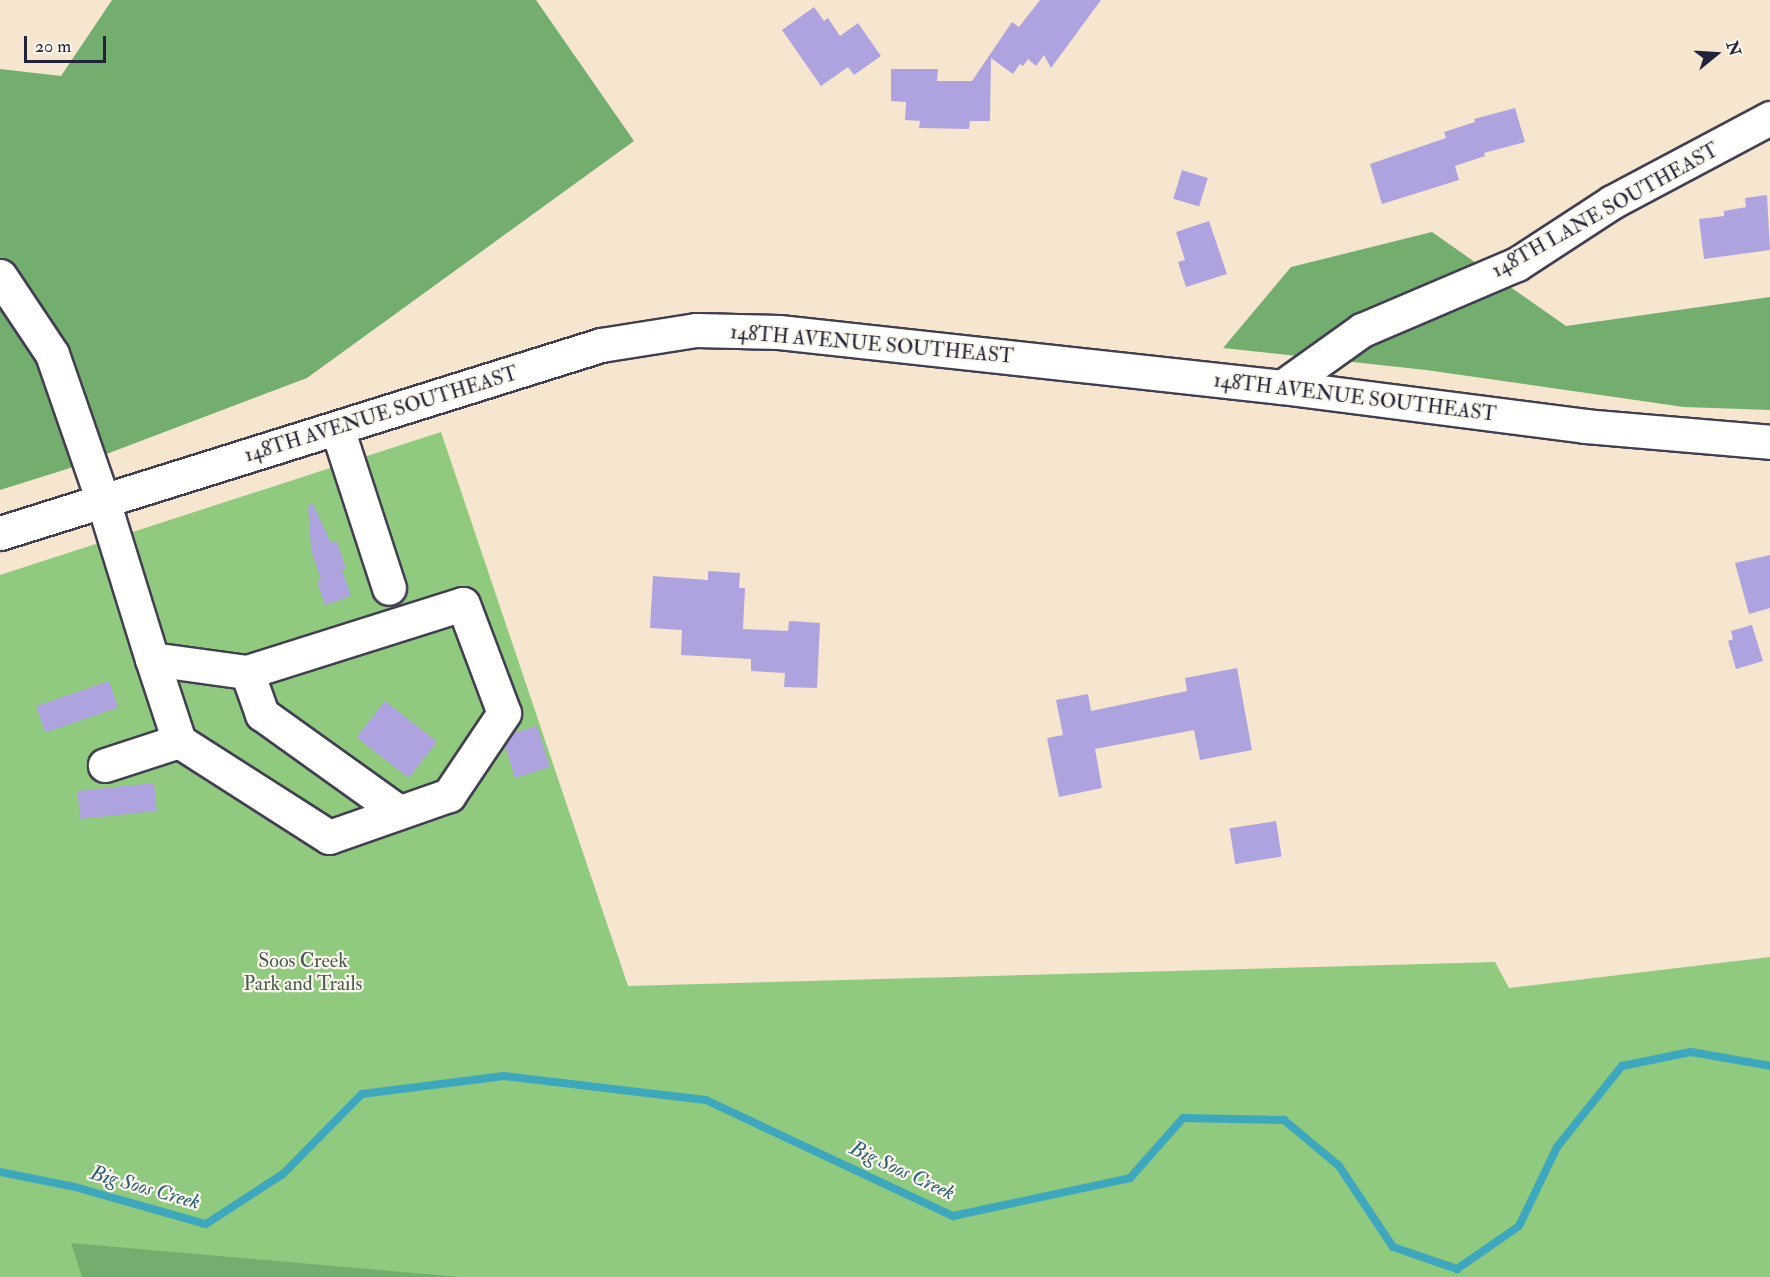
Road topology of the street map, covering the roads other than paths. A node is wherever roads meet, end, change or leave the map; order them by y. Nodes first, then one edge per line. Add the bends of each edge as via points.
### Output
1 (1770, 118) edge
2 (0, 276) edge
3 (1282, 387) junction
4 (337, 428) junction
5 (1770, 442) edge
6 (103, 501) junction
7 (0, 533) edge
8 (389, 588) dead end
9 (152, 659) junction
10 (247, 672) junction
11 (179, 741) junction
12 (105, 765) dead end
13 (399, 812) junction

1 - 3 street, 148TH LANE SOUTHEAST via 1612,202 1517,264 1362,330
2 - 6 street via 52,354
3 - 4 street, 148TH AVENUE SOUTHEAST via 779,332 696,330 601,345
3 - 5 street, 148TH AVENUE SOUTHEAST via 1585,426
4 - 6 street, 148TH AVENUE SOUTHEAST
4 - 8 street
6 - 7 street, 148TH AVENUE SOUTHEAST
6 - 9 street
9 - 10 street
9 - 11 street
10 - 13 street via 262,714
10 - 13 street via 463,604 504,712 449,795
11 - 12 street
11 - 13 street via 329,837

